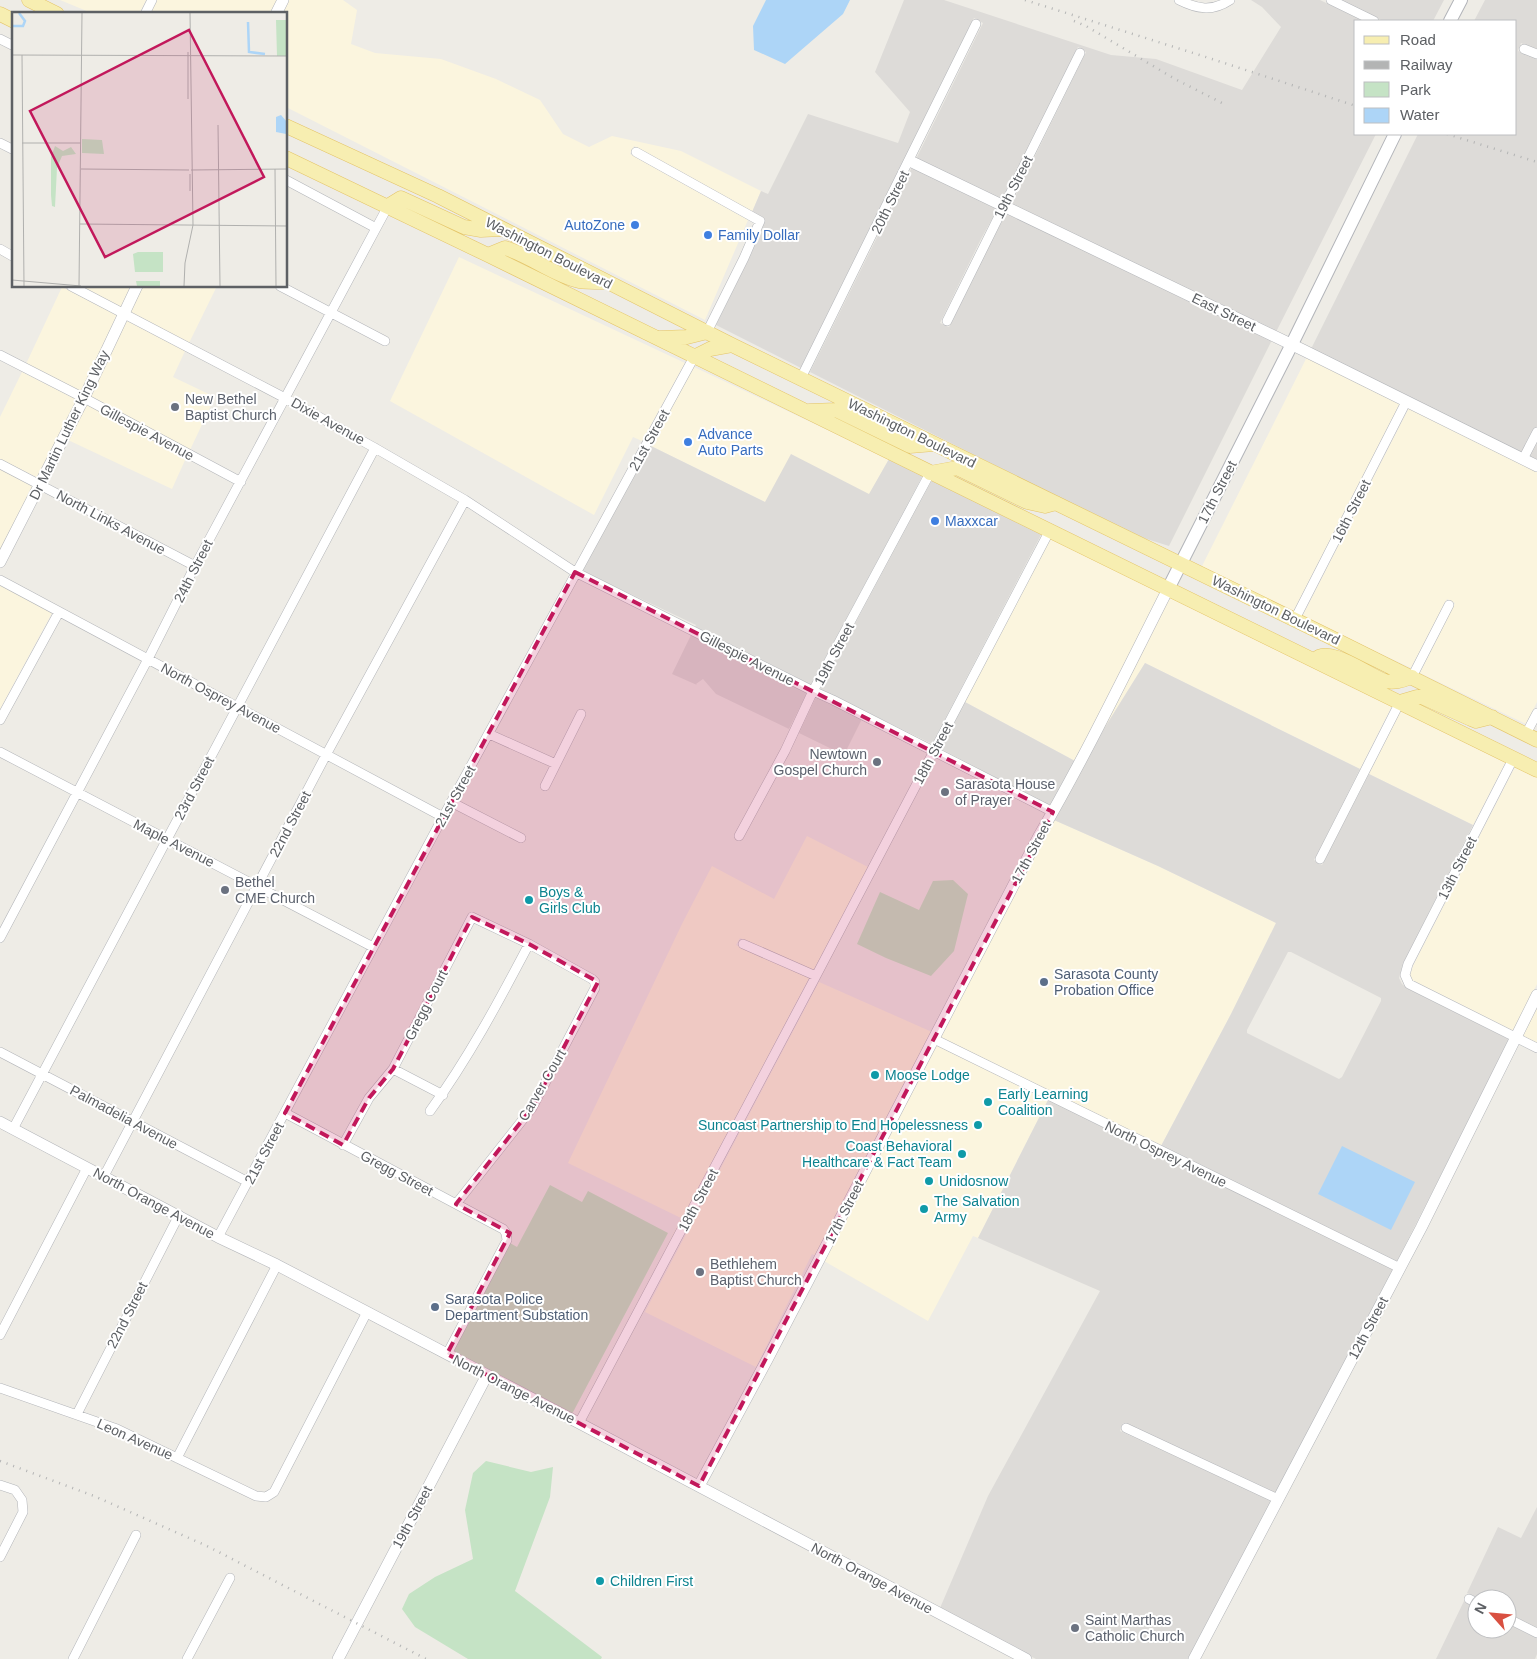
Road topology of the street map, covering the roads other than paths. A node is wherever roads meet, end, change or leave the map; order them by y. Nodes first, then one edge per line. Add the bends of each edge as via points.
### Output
1 (29, 0) edge
2 (152, 0) edge
3 (283, 0) edge
4 (1179, 0) edge
5 (1230, 0) edge
6 (1330, 0) edge
7 (1461, 0) edge
8 (53, 12) edge
9 (146, 12) edge
10 (277, 12) edge
11 (0, 14) edge
12 (12, 20) edge
13 (1372, 20) edge
14 (1451, 20) edge
15 (976, 24) dead end
16 (0, 39) edge
17 (12, 45) edge
18 (1524, 49) dead end
19 (1080, 53) dead end
20 (1537, 54) edge
21 (288, 127) edge
22 (1395, 135) edge
23 (0, 143) edge
24 (12, 149) edge
25 (636, 152) dead end
26 (288, 159) edge
27 (910, 161) junction
28 (288, 181) edge
29 (388, 206) junction
30 (1004, 207) junction
31 (376, 228) junction
32 (502, 229) junction
33 (0, 249) edge
34 (12, 255) edge
35 (488, 255) junction
36 (606, 282) junction
37 (75, 288) edge
38 (135, 288) edge
39 (284, 288) edge
40 (331, 312) junction
41 (123, 314) junction
42 (946, 321) dead end
43 (707, 332) junction
44 (658, 338) junction
45 (385, 341) dead end
46 (1292, 344) junction
47 (732, 345) junction
48 (0, 356) edge
49 (694, 357) junction
50 (801, 378) junction
51 (84, 398) junction
52 (285, 398) junction
53 (1406, 402) junction
54 (806, 411) junction
55 (1537, 432) edge
56 (934, 444) junction
57 (375, 448) junction
58 (1523, 459) junction
59 (0, 464) edge
60 (1537, 466) edge
61 (930, 472) junction
62 (240, 482) junction
63 (40, 484) junction
64 (465, 500) junction
65 (1057, 503) junction
66 (1050, 530) junction
67 (0, 562) edge
68 (1181, 563) junction
69 (195, 566) junction
70 (576, 572) junction
71 (0, 580) edge
72 (1168, 589) junction
73 (1449, 605) dead end
74 (59, 612) junction
75 (1295, 620) junction
76 (148, 659) junction
77 (1315, 660) junction
78 (1412, 677) junction
79 (813, 691) junction
80 (1400, 702) junction
81 (238, 708) junction
82 (1537, 713) edge
83 (581, 714) dead end
84 (1492, 717) junction
85 (0, 720) edge
86 (489, 734) junction
87 (1532, 737) edge
88 (934, 750) junction
89 (0, 752) edge
90 (326, 754) junction
91 (1513, 758) junction
92 (556, 764) junction
93 (1537, 770) edge
94 (545, 786) dead end
95 (77, 793) junction
96 (451, 802) junction
97 (1053, 812) junction
98 (443, 817) junction
99 (739, 836) dead end
100 (522, 838) dead end
101 (166, 839) junction
102 (1320, 859) dead end
103 (257, 886) junction
104 (0, 938) edge
105 (529, 944) junction
106 (742, 944) dead end
107 (373, 948) junction
108 (816, 976) junction
109 (1537, 995) edge
110 (1517, 1037) junction
111 (934, 1039) junction
112 (1537, 1048) edge
113 (0, 1052) edge
114 (393, 1069) junction
115 (42, 1074) junction
116 (443, 1094) junction
117 (430, 1111) dead end
118 (285, 1113) junction
119 (0, 1122) edge
120 (132, 1122) junction
121 (14, 1129) junction
122 (343, 1145) junction
123 (87, 1168) junction
124 (104, 1176) junction
125 (248, 1182) junction
126 (456, 1204) junction
127 (179, 1215) junction
128 (218, 1237) junction
129 (277, 1265) junction
130 (1400, 1268) junction
131 (367, 1312) junction
132 (0, 1335) edge
133 (446, 1354) junction
134 (487, 1375) junction
135 (0, 1388) edge
136 (77, 1414) junction
137 (580, 1423) junction
138 (1126, 1428) dead end
139 (177, 1458) junction
140 (0, 1485) edge
141 (699, 1486) junction
142 (1278, 1499) junction
143 (136, 1535) dead end
144 (0, 1557) edge
145 (230, 1578) dead end
146 (1517, 1623) edge
147 (1537, 1633) edge
148 (73, 1659) edge
149 (187, 1659) edge
150 (338, 1659) edge
151 (1026, 1659) edge
152 (1194, 1659) edge

1 - 8 main road
2 - 9 street
3 - 10 street
4 - 5 street via 1212,9
6 - 13 street
7 - 14 main road
11 - 12 main road
15 - 27 street, 20th Street
16 - 17 street
18 - 20 street
19 - 30 street, 19th Street
21 - 32 main road, Washington Boulevard
22 - 46 main road, 17th Street
23 - 24 street
25 - 43 street via 760,221
26 - 29 main road, Washington Boulevard
27 - 30 street, East Street
27 - 50 street, 20th Street
28 - 31 street
29 - 31 street, 24th Street
29 - 32 main road via 401,198 464,227
29 - 35 main road, Washington Boulevard
30 - 42 street, 19th Street
30 - 46 street, East Street
31 - 40 street, 24th Street
32 - 36 main road, Washington Boulevard
33 - 34 street
35 - 36 main road via 505,248 578,281
35 - 44 main road, Washington Boulevard
36 - 43 main road, Washington Boulevard
37 - 41 street, Dixie Avenue
38 - 41 street, Dr Martin Luther King Way
39 - 40 street
40 - 45 street
40 - 52 street, 24th Street
41 - 51 street, Dr Martin Luther King Way
41 - 52 street, Dixie Avenue
43 - 44 main road via 687,337
43 - 47 main road, Washington Boulevard
44 - 49 main road, Washington Boulevard
46 - 53 street, East Street
46 - 68 main road, 17th Street
47 - 49 main road via 710,349
47 - 50 main road, Washington Boulevard
48 - 51 street, Gillespie Avenue
49 - 54 main road, Washington Boulevard
49 - 70 street, 21st Street
50 - 56 main road, Washington Boulevard
51 - 62 street, Gillespie Avenue
51 - 63 street, Dr Martin Luther King Way
52 - 57 street, Dixie Avenue
52 - 62 street, 24th Street
53 - 58 street, East Street
53 - 75 street, 16th Street
54 - 56 main road via 836,410 910,446
54 - 61 main road, Washington Boulevard
55 - 58 street
56 - 65 main road, Washington Boulevard
57 - 64 street, Dixie Avenue
57 - 81 street, 23rd Street
58 - 60 street, East Street
59 - 63 street, North Links Avenue
61 - 65 main road via 957,468 1028,502 1045,506
61 - 66 main road, Washington Boulevard
61 - 79 street, 19th Street
62 - 69 street, 24th Street
63 - 67 street, Dr Martin Luther King Way
63 - 69 street, North Links Avenue
64 - 70 street, Dixie Avenue
64 - 90 street, 22nd Street
65 - 68 main road, Washington Boulevard
66 - 72 main road, Washington Boulevard
66 - 88 street, 18th Street
68 - 72 main road, 17th Street
68 - 75 main road, Washington Boulevard
69 - 76 street, 24th Street
70 - 79 street, Gillespie Avenue
70 - 86 street, 21st Street
71 - 74 street, North Osprey Avenue
72 - 77 main road, Washington Boulevard
72 - 97 street, 17th Street
73 - 78 street
74 - 76 street, North Osprey Avenue
74 - 85 street
75 - 78 main road, Washington Boulevard
76 - 81 street, North Osprey Avenue
76 - 95 street, 24th Street
77 - 78 main road via 1327,655 1385,681
77 - 80 main road, Washington Boulevard
78 - 84 main road, Washington Boulevard
79 - 88 street, Gillespie Avenue
79 - 99 street, 19th Street
80 - 84 main road via 1422,697 1471,719
80 - 91 main road, Washington Boulevard
80 - 102 street
81 - 90 street, North Osprey Avenue
81 - 101 street, 23rd Street
82 - 87 street
83 - 92 street
84 - 87 main road, Washington Boulevard
86 - 92 street
86 - 96 street, 21st Street
88 - 97 street, Gillespie Avenue
88 - 108 street, 18th Street
89 - 95 street, Maple Avenue
90 - 98 street, North Osprey Avenue
90 - 103 street, 22nd Street
91 - 93 main road, Washington Boulevard
91 - 110 street, 13th Street via 1405,975 1409,984
92 - 94 street
95 - 101 street, Maple Avenue
95 - 104 street, 24th Street
96 - 98 street, 21st Street
96 - 100 street
97 - 111 street, 17th Street
98 - 107 street, 21st Street
101 - 103 street, Maple Avenue
101 - 115 street, 23rd Street
103 - 107 street, Maple Avenue
103 - 120 street, 22nd Street
105 - 114 street, Gregg Court via 472,917
105 - 116 street via 495,1009
105 - 126 street, Carver Court via 592,979 595,988 532,1108
106 - 108 street
107 - 118 street, 21st Street
108 - 137 street, 18th Street
109 - 110 street, 12th Street
110 - 112 street
110 - 130 street, 12th Street
111 - 130 street, North Osprey Avenue
111 - 141 street, 17th Street
113 - 115 street, Palmadelia Avenue
114 - 116 street
114 - 122 street, Gregg Court via 369,1098
115 - 120 street, Palmadelia Avenue
115 - 121 street, 23rd Street
116 - 117 street
118 - 122 street, Gregg Street
118 - 125 street, 21st Street
119 - 121 street, North Orange Avenue
120 - 124 street, 22nd Street
120 - 125 street, Palmadelia Avenue
121 - 123 street, North Orange Avenue
122 - 126 street, Gregg Street
123 - 124 street, North Orange Avenue
123 - 132 street
124 - 127 street, North Orange Avenue
125 - 128 street, 21st Street
126 - 133 street, Gregg Street via 503,1229 507,1240
127 - 128 street, North Orange Avenue
127 - 136 street, 22nd Street
128 - 129 street, North Orange Avenue
129 - 131 street, North Orange Avenue
129 - 139 street
130 - 142 street, 12th Street
131 - 133 street, North Orange Avenue
131 - 139 street, Leon Avenue via 274,1492 266,1497 256,1496
133 - 134 street, North Orange Avenue
134 - 137 street, North Orange Avenue
134 - 150 street, 19th Street
135 - 136 street, Leon Avenue
136 - 139 street, Leon Avenue
137 - 141 street, North Orange Avenue
138 - 142 street
140 - 144 street via 15,1490 22,1500 23,1512
141 - 151 street, North Orange Avenue
142 - 152 street, 12th Street
143 - 148 street
145 - 149 street
146 - 147 street

